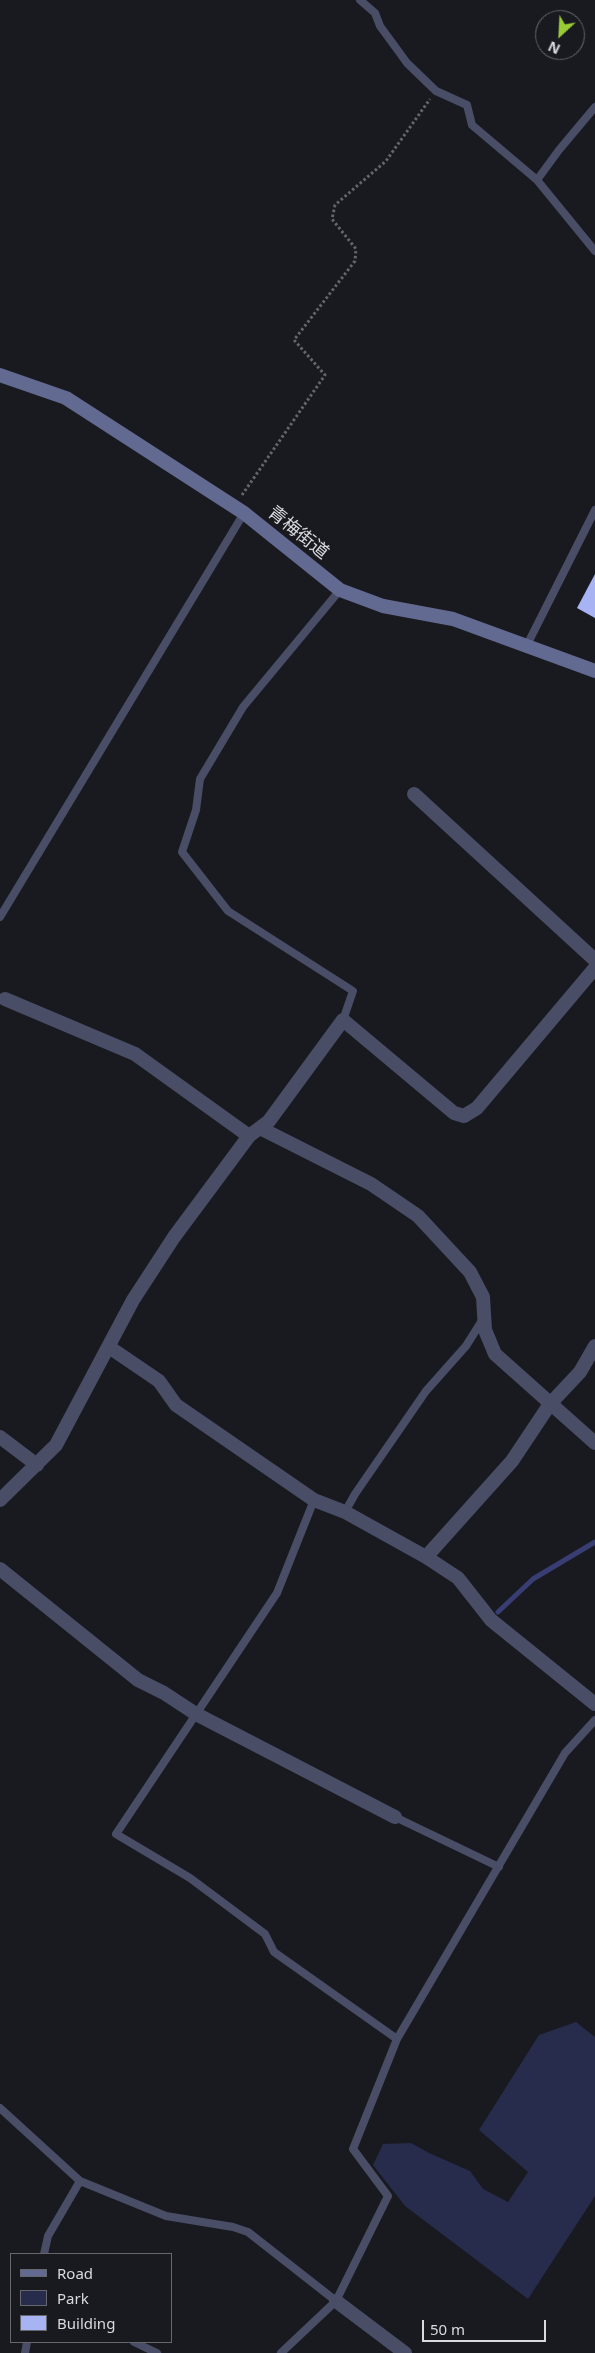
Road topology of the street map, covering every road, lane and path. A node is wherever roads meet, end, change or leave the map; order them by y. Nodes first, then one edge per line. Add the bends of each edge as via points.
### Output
1 (360, 0) edge
2 (436, 91) junction
3 (595, 107) edge
4 (537, 180) junction
5 (595, 251) edge
6 (0, 375) edge
7 (239, 510) junction
8 (595, 510) edge
9 (340, 590) junction
10 (527, 645) junction
11 (595, 671) edge
12 (414, 794) dead end
13 (0, 917) edge
14 (595, 960) edge
15 (595, 968) edge
16 (2, 1000) edge
17 (343, 1020) junction
18 (260, 1128) junction
19 (249, 1136) junction
20 (484, 1317) junction
21 (595, 1346) edge
22 (109, 1347) junction
23 (550, 1404) junction
24 (0, 1437) edge
25 (595, 1443) edge
26 (37, 1465) junction
27 (0, 1500) edge
28 (314, 1500) junction
29 (345, 1512) junction
30 (426, 1557) junction
31 (0, 1570) edge
32 (595, 1704) edge
33 (196, 1714) junction
34 (595, 1720) edge
35 (395, 1817) joint
36 (499, 1866) junction
37 (397, 2039) junction
38 (0, 2108) edge
39 (80, 2181) junction
40 (44, 2253) edge
41 (336, 2301) junction
42 (136, 2343) edge
43 (157, 2353) edge
44 (281, 2353) edge
45 (405, 2353) edge

1 - 2 lane via 375,13 380,26 406,63
2 - 4 lane via 467,105 472,125
2 - 7 path via 386,160 335,206 332,219 356,248 355,261 294,340 325,376
3 - 4 lane
4 - 5 lane
6 - 7 main road, 青梅街道 via 66,398
7 - 9 main road, 青梅街道
7 - 13 lane
8 - 10 lane
9 - 10 main road, 青梅街道 via 383,606 453,619
9 - 17 lane via 243,707 200,779 196,810 182,852 228,911 353,991
10 - 11 main road, 青梅街道
12 - 14 street
15 - 17 street via 478,1108 464,1116 454,1113
16 - 19 street via 135,1054
17 - 18 street via 269,1122
18 - 19 street
18 - 20 street via 371,1184 418,1216 470,1272 484,1297
19 - 22 street via 174,1237 138,1292
20 - 23 street via 485,1330 495,1354
20 - 29 lane via 466,1346 426,1391 354,1494
21 - 23 street via 580,1372
22 - 26 street via 56,1445
22 - 28 street via 158,1381 176,1405
23 - 25 street
23 - 30 street via 512,1461
24 - 26 street
26 - 27 street
28 - 29 street
28 - 33 lane via 278,1593
29 - 30 street
30 - 32 street via 458,1578 491,1620
31 - 33 street via 138,1680
33 - 35 street
33 - 37 lane via 116,1834 190,1878 265,1934 274,1952
34 - 36 lane via 565,1753
35 - 36 lane
36 - 37 lane
37 - 41 lane via 353,2149 388,2196
38 - 39 lane
39 - 40 lane via 48,2236
39 - 41 lane via 166,2216 248,2232
41 - 44 lane
41 - 45 street
42 - 43 lane

